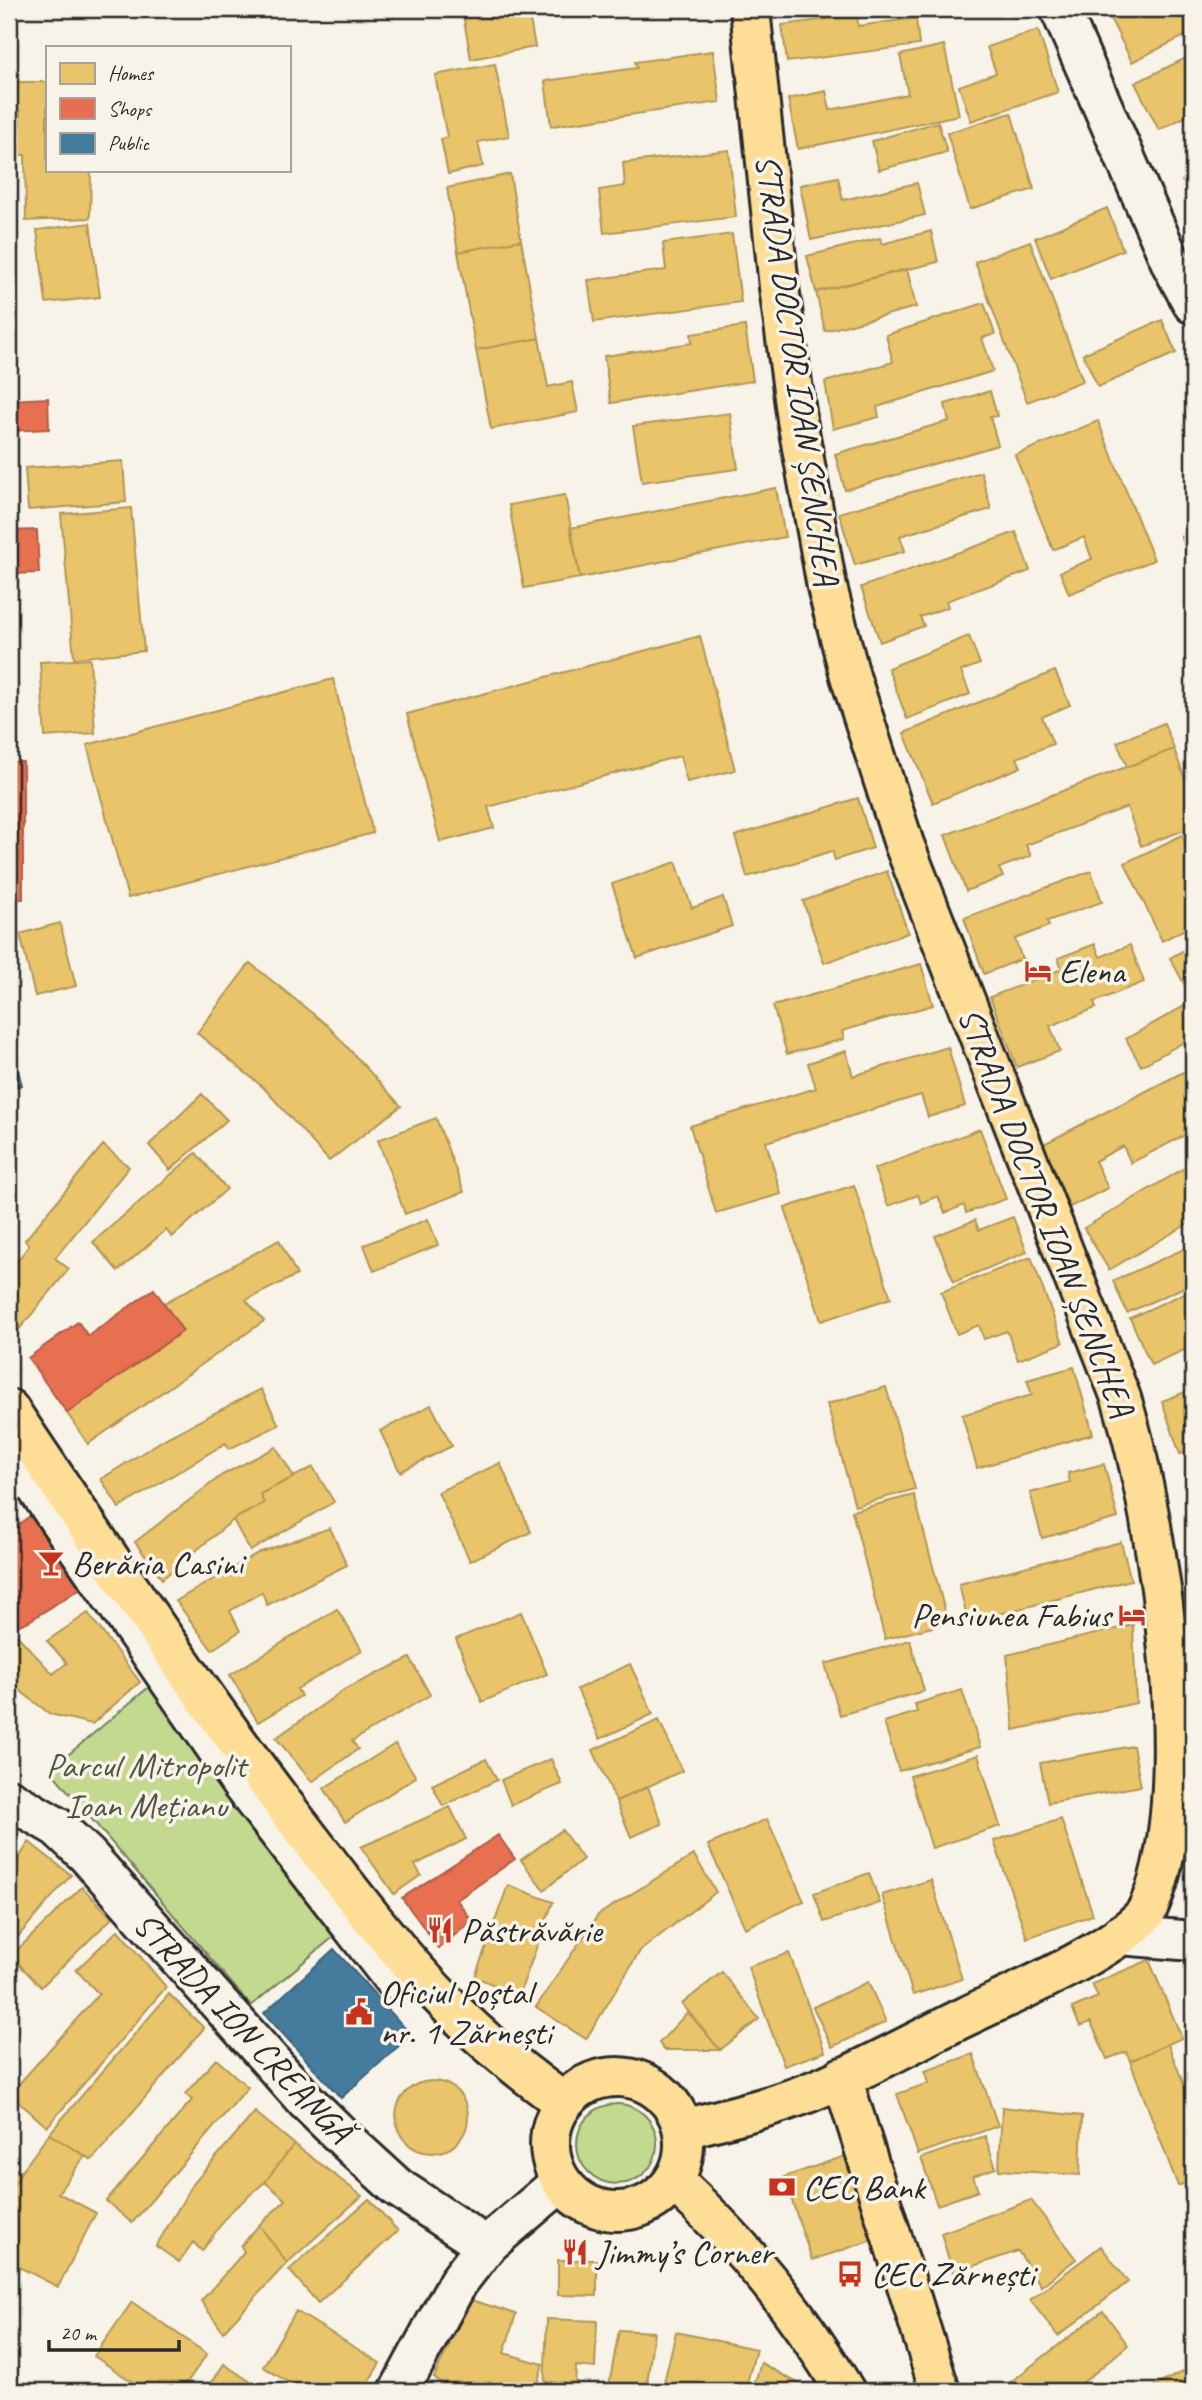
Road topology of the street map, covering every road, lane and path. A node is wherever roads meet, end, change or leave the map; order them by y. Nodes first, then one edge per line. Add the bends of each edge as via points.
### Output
1 (750, 9) edge
2 (1060, 9) edge
3 (1193, 304) edge
4 (9, 1409) edge
5 (9, 1448) edge
6 (9, 1799) edge
7 (1120, 1935) junction
8 (1193, 1941) edge
9 (410, 1964) junction
10 (842, 2077) junction
11 (564, 2102) junction
12 (683, 2129) junction
13 (674, 2181) junction
14 (561, 2182) junction
15 (486, 2246) junction
16 (398, 2391) edge
17 (845, 2391) edge
18 (940, 2391) edge

1 - 7 main road, STRADA DOCTOR IOAN ȘENCHEA via 797,420 827,587 850,676 904,844 1121,1398 1170,1570 1187,1691 1186,1812 1178,1855 1163,1889 1145,1915
2 - 3 street
4 - 9 main road via 259,1772
5 - 9 street via 266,1817 393,1979
6 - 15 street, STRADA ION CREANGĂ via 57,1827 87,1856 351,2146 397,2187
7 - 8 street
7 - 10 main road, STRADA DOCTOR IOAN ȘENCHEA via 1031,1985
9 - 11 main road via 501,2055
10 - 12 main road, STRADA DOCTOR IOAN ȘENCHEA via 776,2103
10 - 18 main road
11 - 12 main road via 583,2085 607,2077 633,2079 656,2089 674,2107
11 - 14 main road via 549,2142
12 - 13 main road via 684,2151
13 - 14 main road via 645,2207 624,2211 600,2210 578,2200
13 - 17 main road via 743,2248 788,2302
14 - 15 street
15 - 16 street via 458,2282

